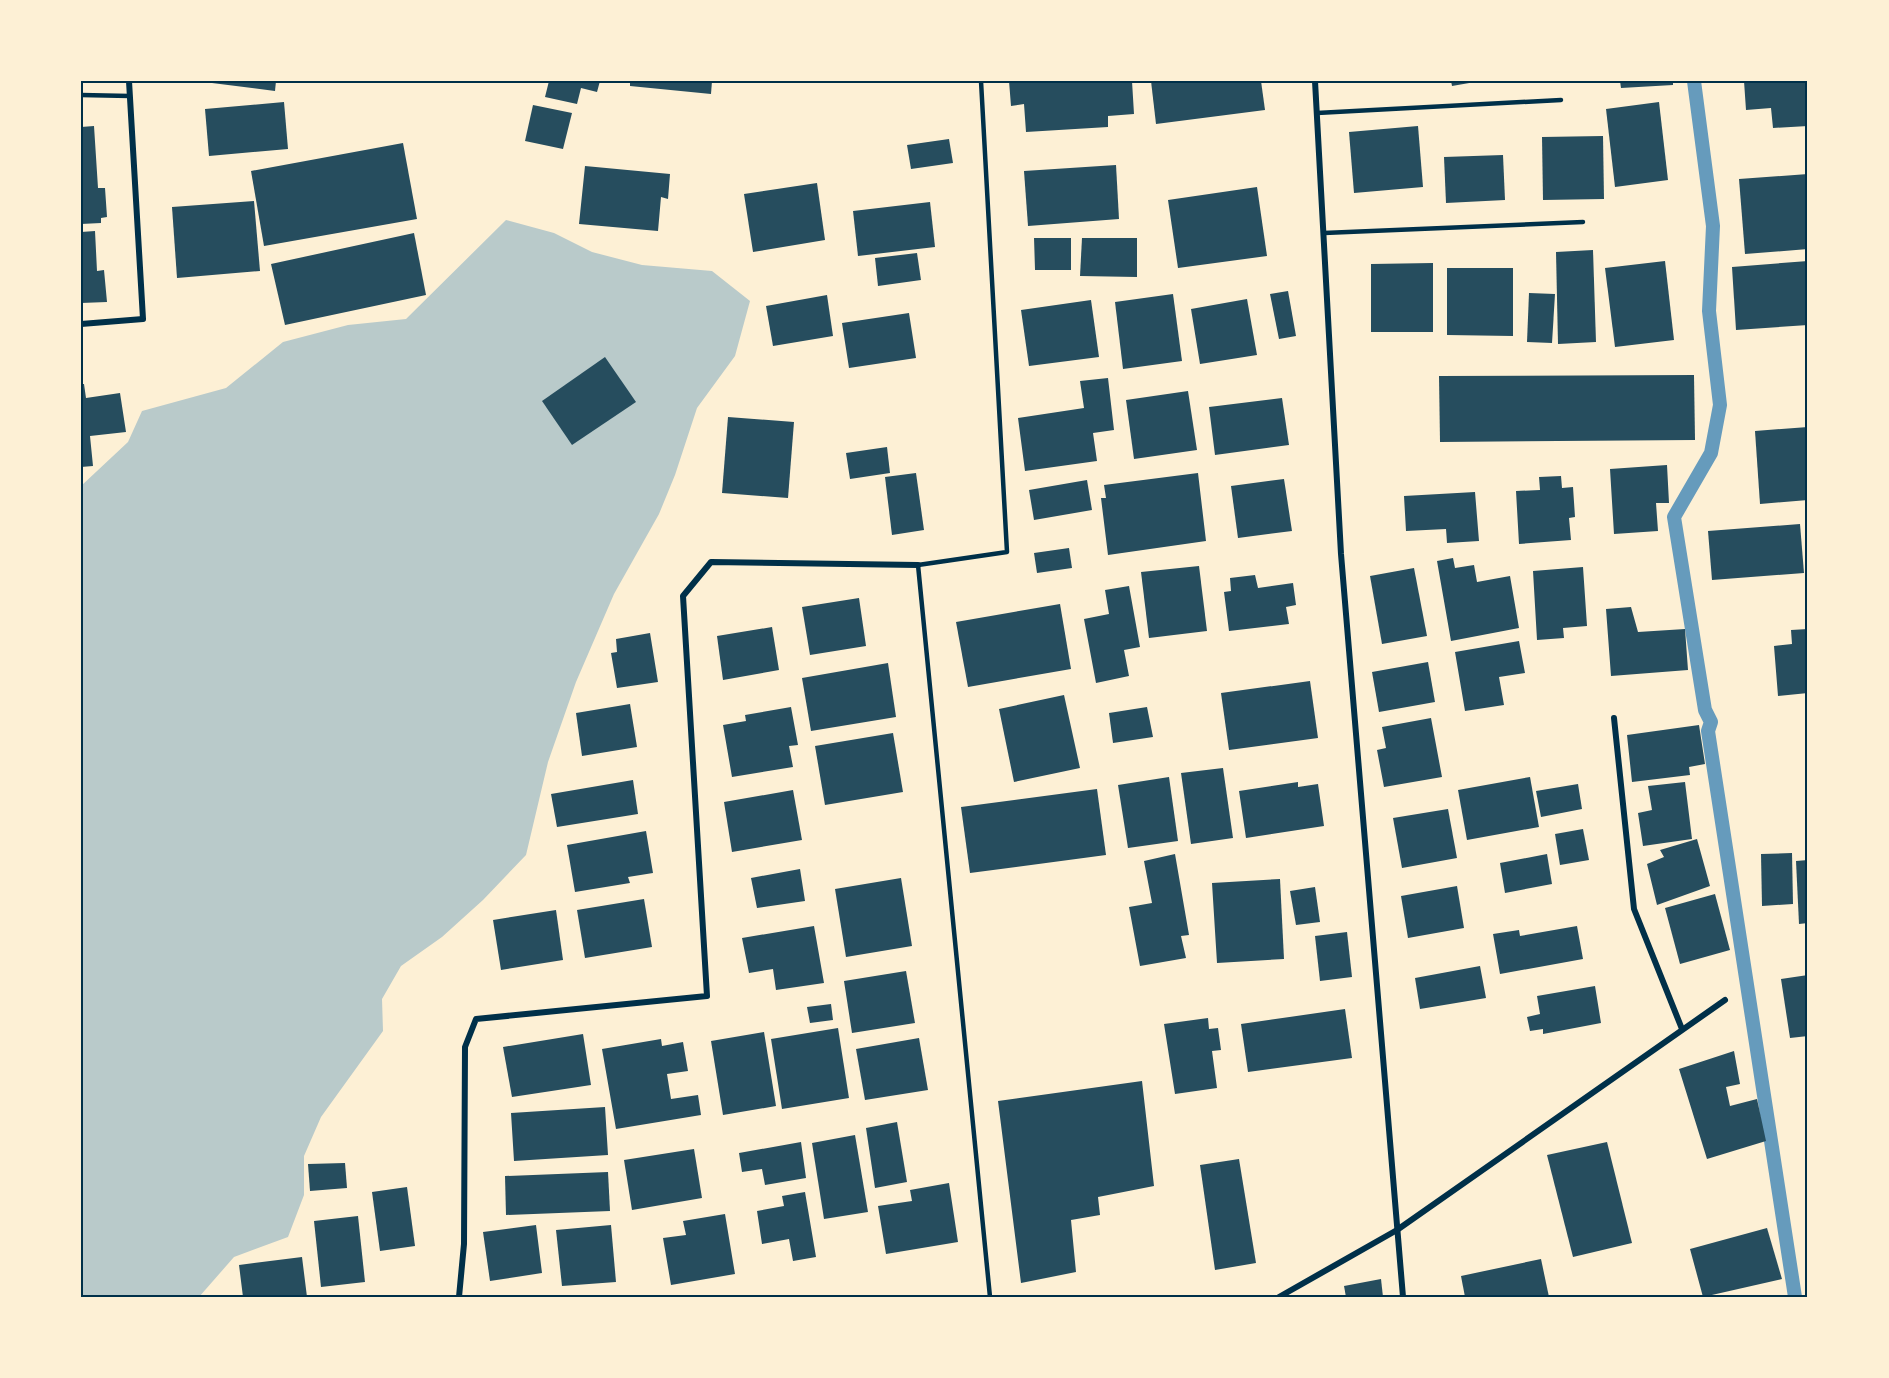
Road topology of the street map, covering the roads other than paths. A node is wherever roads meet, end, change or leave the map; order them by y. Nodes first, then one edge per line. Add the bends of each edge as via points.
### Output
1 (129, 81) edge
2 (981, 81) edge
3 (1315, 81) edge
4 (81, 95) edge
5 (129, 96) junction
6 (1561, 100) dead end
7 (1317, 113) junction
8 (1583, 222) dead end
9 (1324, 233) junction
10 (81, 324) edge
11 (918, 565) junction
12 (1614, 718) dead end
13 (1725, 1000) dead end
14 (1682, 1029) junction
15 (1397, 1230) junction
16 (459, 1297) edge
17 (990, 1297) edge
18 (1279, 1297) edge
19 (1403, 1297) edge

1 - 5 street
2 - 11 lane via 1007,552
3 - 7 street
4 - 5 lane
5 - 10 street via 143,319
6 - 7 lane
7 - 9 street
8 - 9 lane
9 - 15 street via 1341,554
11 - 16 street via 711,562 683,596 707,996 476,1019 465,1047 464,1244
11 - 17 lane
12 - 14 street via 1634,909
13 - 14 street
14 - 15 street
15 - 18 street
15 - 19 street

